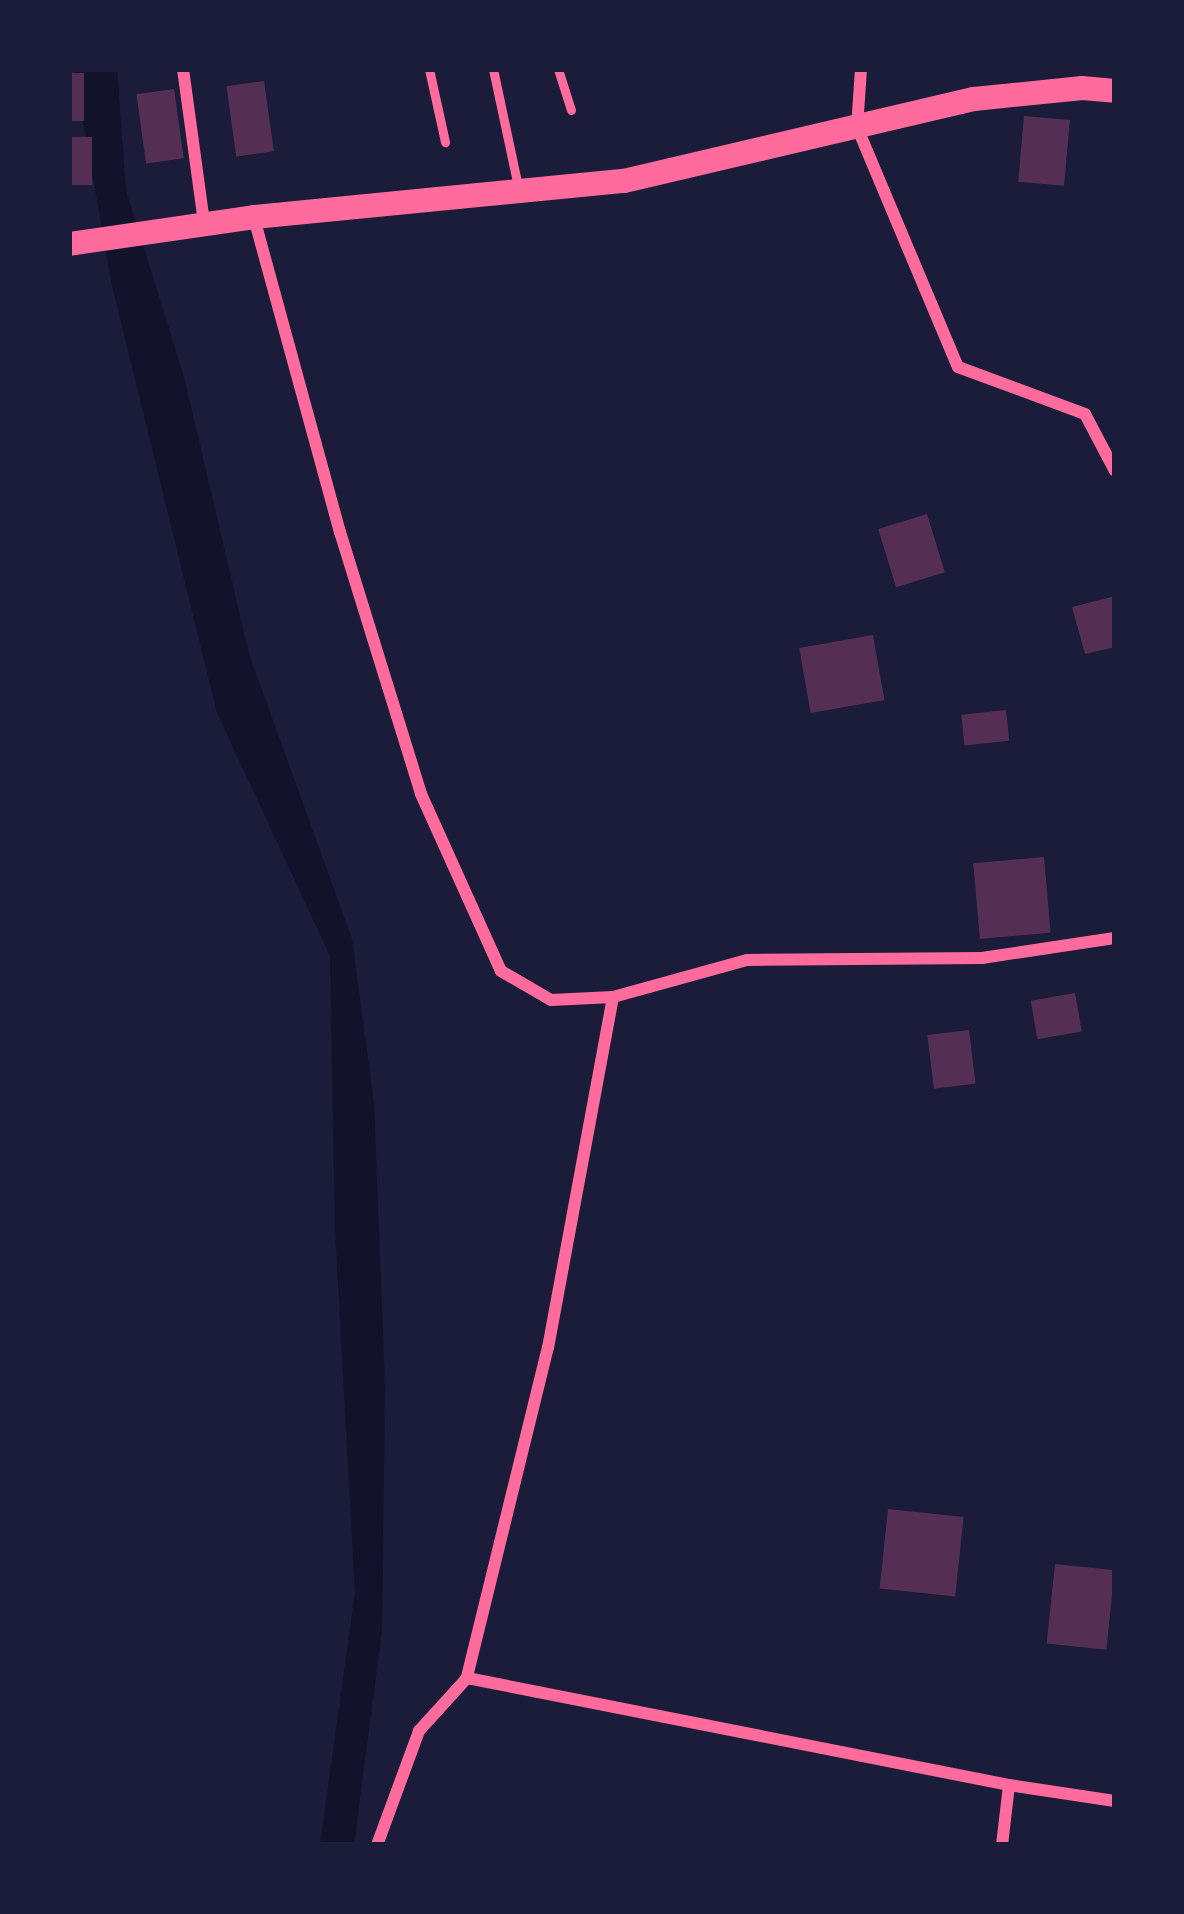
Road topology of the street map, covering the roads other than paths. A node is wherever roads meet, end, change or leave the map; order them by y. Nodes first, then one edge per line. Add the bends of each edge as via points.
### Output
1 (183, 69) edge
2 (429, 69) edge
3 (493, 69) edge
4 (558, 69) edge
5 (861, 69) edge
6 (1115, 91) edge
7 (571, 110) dead end
8 (857, 127) junction
9 (445, 142) dead end
10 (519, 191) junction
11 (254, 217) junction
12 (204, 223) junction
13 (73, 243) edge
14 (1115, 471) edge
15 (1115, 938) edge
16 (613, 997) junction
17 (467, 1678) junction
18 (1010, 1786) junction
19 (1115, 1801) edge
20 (377, 1845) edge
21 (1003, 1845) edge

1 - 12 street
2 - 9 lane
3 - 10 lane
4 - 7 lane
5 - 8 street
6 - 8 main road via 974,99
8 - 10 main road via 624,181
8 - 14 street via 958,367 1085,415
10 - 11 main road
11 - 12 main road
11 - 16 street via 421,794 500,970 551,1000
12 - 13 main road
15 - 16 street via 982,958 747,960
16 - 17 street via 548,1347
17 - 18 street
17 - 20 street via 419,1731
18 - 19 street
18 - 21 street

